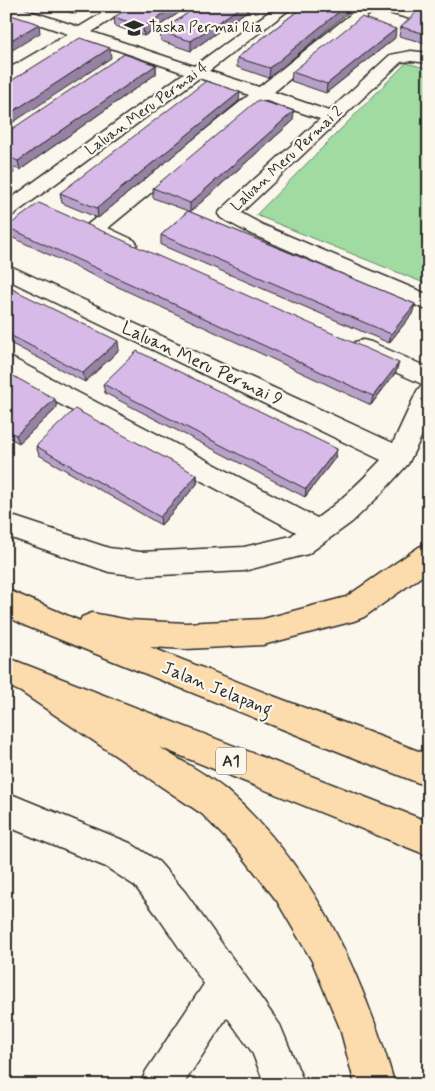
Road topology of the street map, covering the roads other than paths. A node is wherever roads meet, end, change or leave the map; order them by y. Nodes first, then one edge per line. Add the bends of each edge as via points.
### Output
1 (124, 6) edge
2 (287, 6) edge
3 (14, 11) edge
4 (429, 20) edge
5 (6, 22) edge
6 (81, 33) junction
7 (152, 41) dead end
8 (137, 51) junction
9 (429, 58) edge
10 (121, 62) edge
11 (198, 71) junction
12 (6, 77) edge
13 (264, 93) junction
14 (331, 116) junction
15 (6, 211) edge
16 (148, 253) edge
17 (6, 271) edge
18 (429, 304) edge
19 (344, 340) edge
20 (6, 365) edge
21 (429, 378) edge
22 (429, 391) edge
23 (398, 457) junction
24 (6, 525) edge
25 (320, 532) junction
26 (429, 554) edge
27 (6, 602) edge
28 (36, 617) junction
29 (20, 677) edge
30 (429, 771) edge
31 (6, 809) edge
32 (429, 839) edge
33 (226, 984) junction
34 (160, 1085) edge
35 (285, 1085) edge
36 (375, 1085) edge

1 - 6 street
2 - 11 street, Laluan Meru Permai 4
3 - 5 street
3 - 6 street
4 - 13 street via 386,7 367,9
6 - 8 street
6 - 12 street
7 - 8 street
8 - 10 street
8 - 11 street
9 - 14 street, Laluan Meru Permai 2 via 396,58
11 - 13 street
11 - 15 street, Laluan Meru Permai 4
13 - 14 street
13 - 16 street via 94,229
14 - 18 street, Laluan Meru Permai 2 via 228,214
17 - 23 street, Laluan Meru Permai 9
19 - 21 street
20 - 25 street
22 - 23 street
23 - 25 street via 370,489
24 - 25 street via 109,560 140,564 244,558 298,546
26 - 28 main road via 354,608 263,632 186,636 129,633
27 - 28 main road, Jalan Jelapang
28 - 30 main road, Jalan Jelapang
29 - 32 main road, A1
29 - 36 main road via 214,802 252,841 290,888 325,948 359,1028
31 - 33 street via 118,855 147,874
33 - 34 street
33 - 35 street via 266,1038

